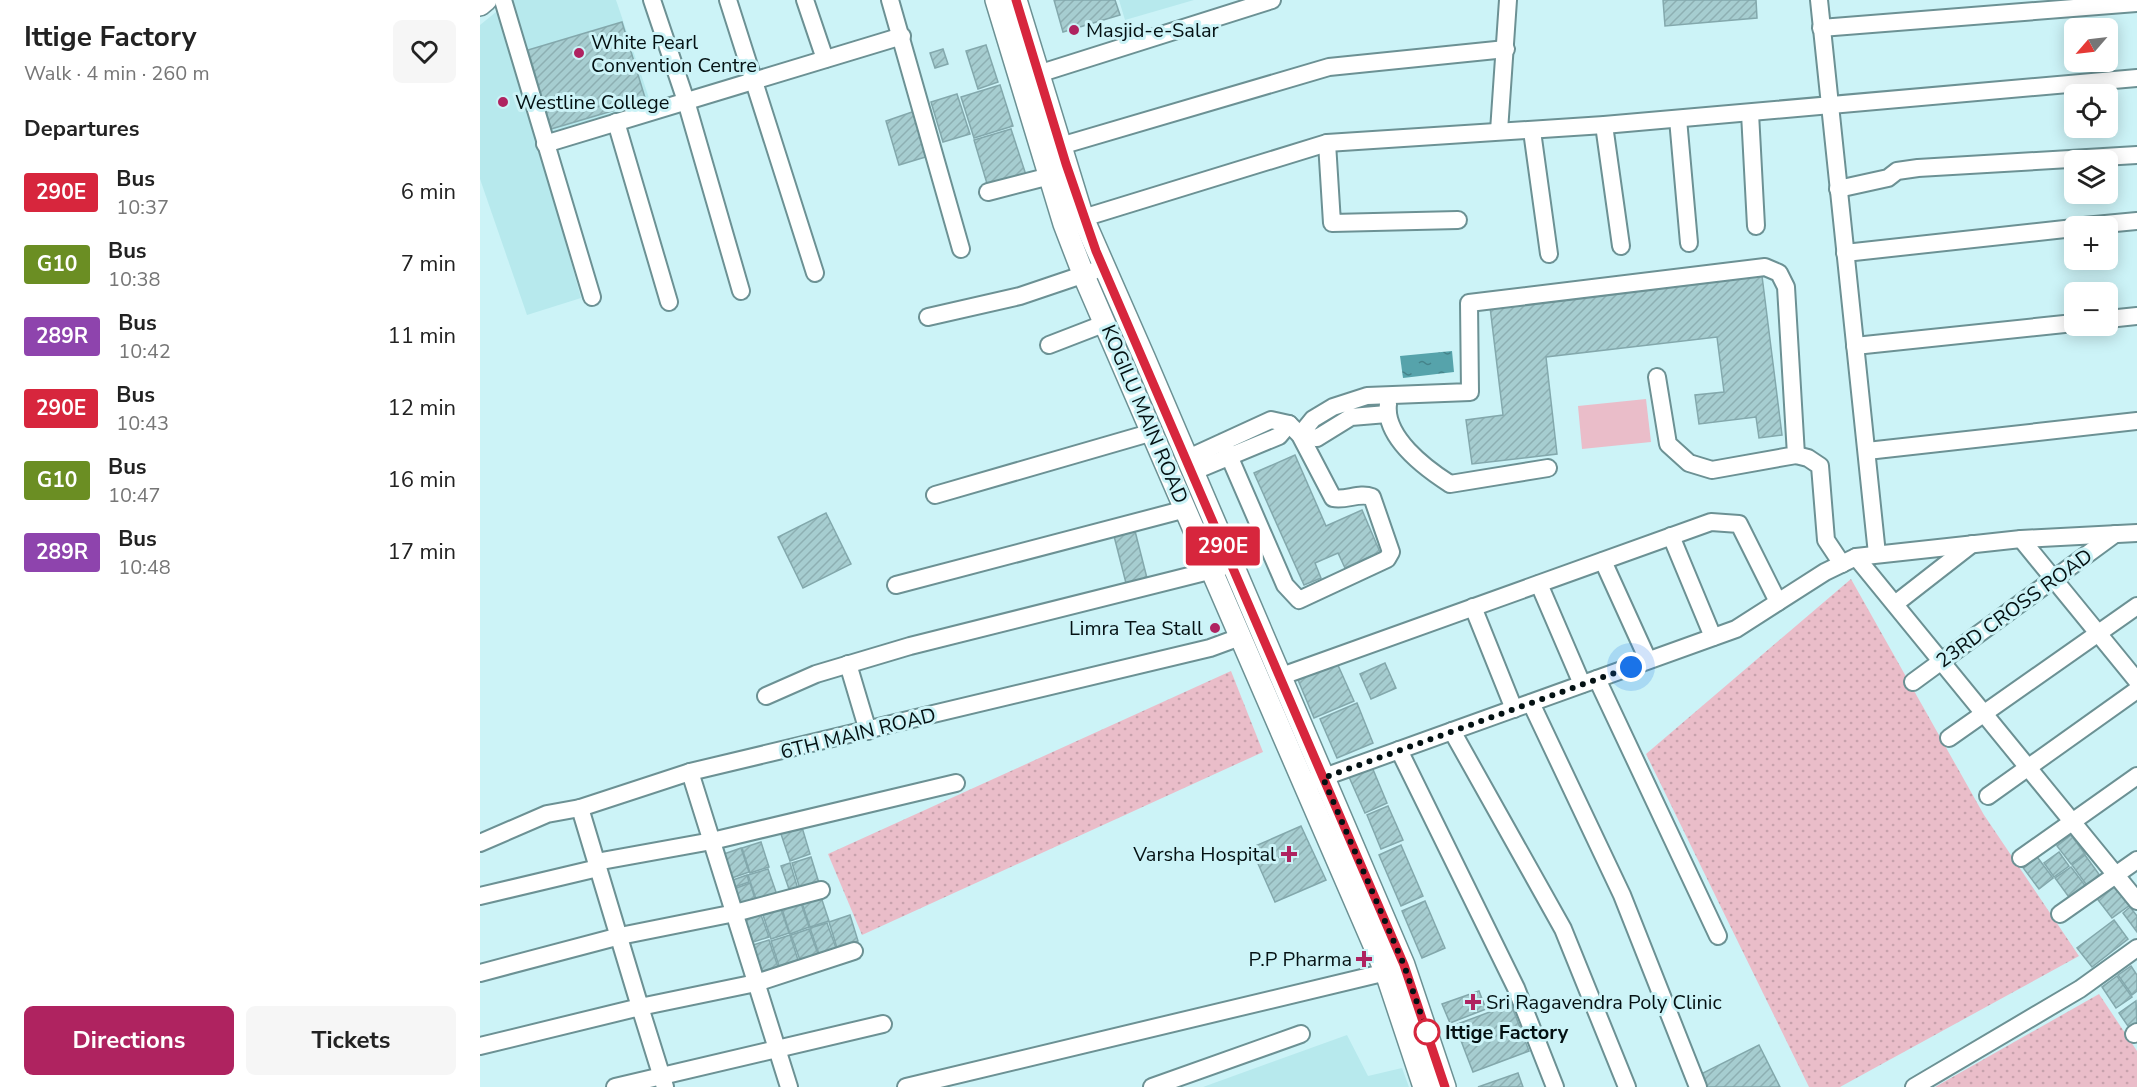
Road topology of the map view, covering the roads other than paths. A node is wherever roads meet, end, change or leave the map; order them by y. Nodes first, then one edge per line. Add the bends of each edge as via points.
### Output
1 (486, 0) edge
2 (503, 0) edge
3 (652, 0) edge
4 (728, 0) edge
5 (805, 0) edge
6 (890, 0) edge
7 (996, 0) edge
8 (1016, 0) edge
9 (1272, 0) edge
10 (1508, 0) edge
11 (1819, 0) edge
12 (2137, 3) edge
13 (480, 5) edge
14 (1821, 28) junction
15 (902, 36) junction
16 (1506, 49) junction
17 (825, 60) junction
18 (1038, 74) junction
19 (2137, 78) edge
20 (754, 81) junction
21 (686, 101) junction
22 (1829, 106) junction
23 (1750, 113) junction
24 (1678, 119) junction
25 (616, 122) junction
26 (1604, 125) junction
27 (1499, 131) junction
28 (1532, 131) junction
29 (1326, 143) junction
30 (545, 144) junction
31 (1052, 149) junction
32 (2137, 155) edge
33 (1050, 176) junction
34 (1838, 189) junction
35 (988, 192) dead end
36 (1083, 218) junction
37 (1458, 220) dead end
38 (2137, 221) edge
39 (2118, 223) edge
40 (1756, 226) dead end
41 (2064, 229) edge
42 (1689, 243) dead end
43 (1621, 246) dead end
44 (961, 249) dead end
45 (1845, 253) junction
46 (1549, 254) dead end
47 (1093, 272) junction
48 (815, 273) dead end
49 (741, 291) dead end
50 (592, 297) dead end
51 (669, 302) dead end
52 (2137, 316) edge
53 (928, 317) dead end
54 (2118, 318) edge
55 (1106, 323) junction
56 (2064, 324) edge
57 (1049, 345) dead end
58 (1855, 346) junction
59 (1657, 377) dead end
60 (1388, 406) junction
61 (2137, 421) edge
62 (1295, 429) junction
63 (1153, 432) junction
64 (1227, 450) junction
65 (1867, 451) junction
66 (1796, 455) junction
67 (1189, 466) junction
68 (1548, 468) dead end
69 (935, 495) dead end
70 (1186, 510) junction
71 (2137, 533) edge
72 (2115, 534) junction
73 (1671, 536) junction
74 (2021, 539) junction
75 (1972, 544) junction
76 (1877, 554) junction
77 (1849, 560) junction
78 (1603, 561) junction
79 (1222, 567) junction
80 (2054, 579) junction
81 (1539, 584) junction
82 (896, 585) dead end
83 (1778, 602) junction
84 (1895, 604) junction
85 (2137, 606) edge
86 (1473, 607) junction
87 (2098, 633) junction
88 (1240, 637) junction
89 (1713, 637) junction
90 (1648, 660) junction
91 (1941, 661) junction
92 (848, 664) junction
93 (1279, 677) junction
94 (1589, 681) junction
95 (2137, 681) edge
96 (1913, 682) dead end
97 (2137, 690) edge
98 (766, 696) dead end
99 (1531, 703) junction
100 (1514, 709) junction
101 (1984, 713) junction
102 (868, 731) junction
103 (1452, 731) junction
104 (1949, 738) dead end
105 (1400, 750) junction
106 (2028, 767) junction
107 (690, 772) junction
108 (2137, 776) edge
109 (1313, 781) junction
110 (956, 783) dead end
111 (1988, 796) dead end
112 (580, 808) junction
113 (2072, 822) junction
114 (712, 841) junction
115 (480, 843) edge
116 (2021, 858) dead end
117 (2137, 860) edge
118 (597, 865) junction
119 (2115, 875) junction
120 (821, 890) dead end
121 (480, 896) edge
122 (2137, 901) edge
123 (735, 914) junction
124 (2060, 914) dead end
125 (620, 936) junction
126 (1718, 936) dead end
127 (2137, 948) edge
128 (854, 951) dead end
129 (1395, 970) junction
130 (480, 973) edge
131 (756, 983) junction
132 (640, 1007) junction
133 (883, 1024) dead end
134 (1301, 1035) dead end
135 (480, 1046) edge
136 (777, 1048) junction
137 (664, 1082) edge
138 (615, 1087) edge
139 (789, 1087) edge
140 (906, 1087) edge
141 (1152, 1087) edge
142 (1424, 1087) edge
143 (1445, 1087) edge
144 (1555, 1087) edge
145 (1627, 1087) edge
146 (1698, 1087) edge
147 (1914, 1087) edge

1 - 13 main road
2 - 30 street
3 - 21 street
4 - 20 street
5 - 17 street
6 - 15 street
7 - 31 main road, KOGILU MAIN ROAD
8 - 18 main road, KOGILU MAIN ROAD
9 - 18 street
10 - 16 street
11 - 14 street
12 - 14 street
14 - 22 street
15 - 17 street
15 - 44 street
16 - 27 street
16 - 31 street via 1329,67
17 - 20 street
18 - 31 main road, KOGILU MAIN ROAD
19 - 22 street
20 - 21 street
20 - 48 street
21 - 25 street
21 - 49 street
22 - 23 street
22 - 34 street
23 - 24 street
23 - 40 street
24 - 26 street
24 - 42 street
25 - 30 street
25 - 51 street
26 - 28 street
26 - 43 street
27 - 28 street
27 - 29 street
28 - 46 street
29 - 36 street
29 - 37 street via 1332,223
30 - 50 street
31 - 33 main road, KOGILU MAIN ROAD
31 - 36 main road, KOGILU MAIN ROAD
32 - 34 street via 1918,168
33 - 35 street
33 - 47 main road, KOGILU MAIN ROAD via 1064,224
34 - 45 street
36 - 47 main road, KOGILU MAIN ROAD
38 - 39 street
41 - 45 street
45 - 58 street
47 - 53 street via 1020,296
47 - 55 main road, KOGILU MAIN ROAD
47 - 67 main road, KOGILU MAIN ROAD
52 - 54 street
55 - 57 street
55 - 63 main road, KOGILU MAIN ROAD
56 - 58 street
58 - 65 street
59 - 66 street via 1668,444 1689,463 1712,470
60 - 62 street via 1367,396 1333,407
60 - 66 street via 1470,392 1470,303 1765,267 1779,273 1786,287
60 - 68 street via 1403,444 1424,467 1450,484
61 - 65 street
62 - 64 street via 1271,420
62 - 64 street via 1333,498 1365,494 1371,497 1391,552 1386,559 1299,600 1285,585
63 - 69 street
63 - 70 main road, KOGILU MAIN ROAD
64 - 67 street
65 - 76 street
66 - 77 street via 1820,466 1826,540
67 - 79 main road, KOGILU MAIN ROAD
70 - 79 main road, KOGILU MAIN ROAD
70 - 82 street
71 - 72 street
72 - 74 street
72 - 80 street, 23RD CROSS ROAD
73 - 78 street
73 - 83 street via 1711,522 1739,524
73 - 89 street
74 - 75 street
74 - 80 street
75 - 76 street
75 - 84 street
76 - 77 street
77 - 83 street
77 - 84 street
78 - 81 street
78 - 90 street
79 - 88 main road, KOGILU MAIN ROAD
79 - 92 street
79 - 93 main road, KOGILU MAIN ROAD
80 - 87 street
80 - 91 street, 23RD CROSS ROAD
81 - 86 street
81 - 94 street
83 - 89 street via 1736,629
84 - 91 street
85 - 87 street
86 - 93 street
86 - 100 street
87 - 95 street
87 - 101 street
88 - 102 street, 6TH MAIN ROAD via 1210,648
88 - 109 main road, KOGILU MAIN ROAD
89 - 90 street
90 - 94 street
91 - 96 street, 23RD CROSS ROAD
91 - 101 street
92 - 98 street
92 - 102 street
93 - 109 main road, KOGILU MAIN ROAD
94 - 99 street
94 - 126 street
97 - 106 street
99 - 100 street
99 - 146 street via 1622,895
100 - 103 street
101 - 104 street
101 - 106 street
102 - 107 street, 6TH MAIN ROAD
103 - 105 street
103 - 145 street via 1563,929
105 - 109 street
105 - 144 street via 1516,988
106 - 111 street
106 - 113 street
107 - 112 street, 6TH MAIN ROAD
107 - 114 street
108 - 113 street
109 - 129 main road, KOGILU MAIN ROAD
110 - 114 street
112 - 115 street, 6TH MAIN ROAD via 547,814
112 - 118 street
113 - 116 street
113 - 119 street
114 - 118 street
114 - 123 street
117 - 119 street
118 - 121 street
118 - 125 street
119 - 122 street
119 - 124 street
120 - 123 street
123 - 125 street
123 - 131 street
125 - 130 street
125 - 132 street
127 - 147 street via 2080,989
128 - 131 street
129 - 140 street
129 - 142 main road, KOGILU MAIN ROAD
129 - 143 main road, KOGILU MAIN ROAD
131 - 132 street
131 - 136 street
132 - 135 street
132 - 137 street
133 - 136 street
134 - 141 street
136 - 137 street
136 - 139 street
137 - 138 street

